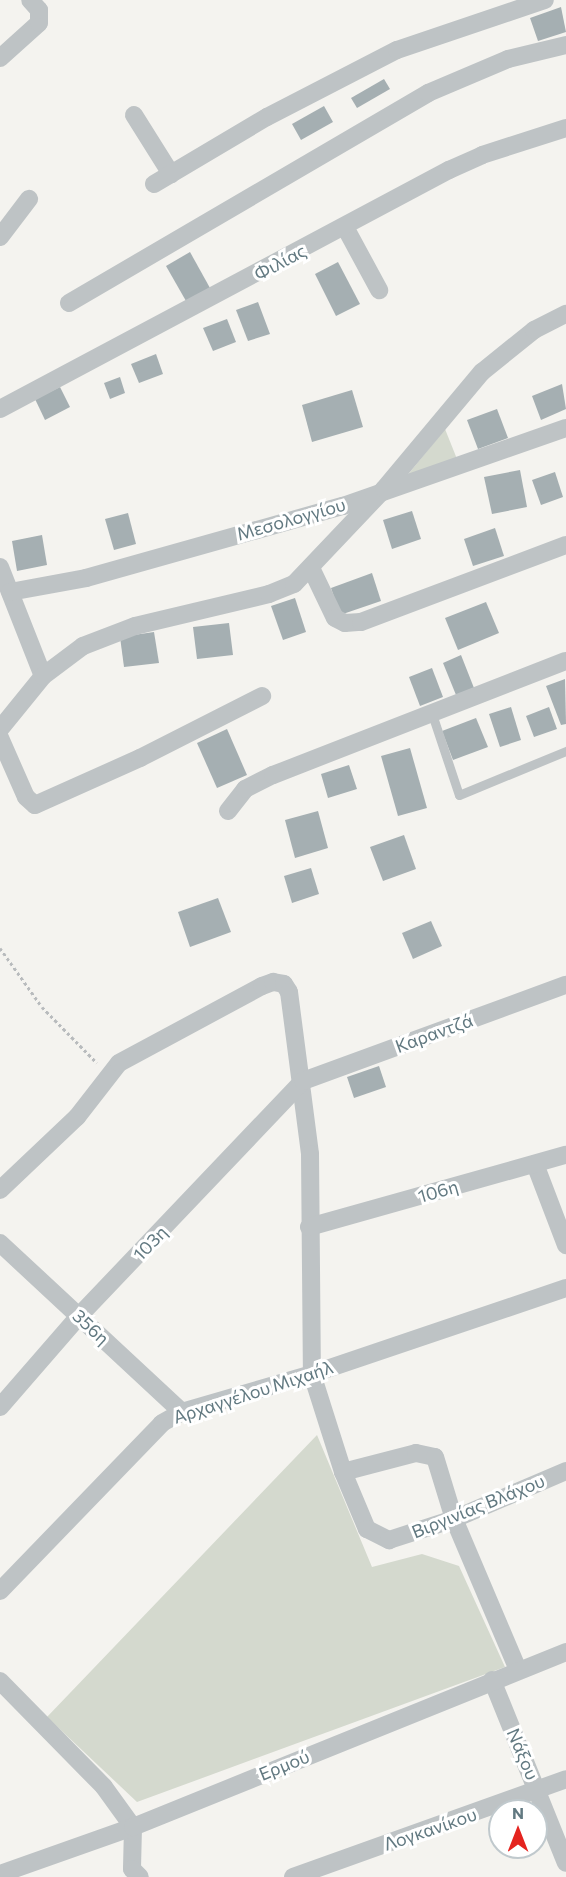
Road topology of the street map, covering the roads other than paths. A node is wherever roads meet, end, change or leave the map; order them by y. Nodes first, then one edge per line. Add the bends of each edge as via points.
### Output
1 (30, 0) edge
2 (545, 0) edge
3 (566, 45) edge
4 (0, 58) edge
5 (134, 115) dead end
6 (566, 128) edge
7 (171, 174) junction
8 (154, 184) dead end
9 (29, 199) dead end
10 (345, 227) junction
11 (0, 237) edge
12 (379, 290) dead end
13 (69, 303) dead end
14 (566, 314) edge
15 (0, 409) edge
16 (566, 428) edge
17 (384, 489) junction
18 (566, 545) edge
19 (311, 568) junction
20 (1, 570) edge
21 (10, 592) junction
22 (566, 661) edge
23 (43, 675) junction
24 (262, 696) dead end
25 (432, 714) junction
26 (0, 729) edge
27 (0, 738) edge
28 (566, 751) edge
29 (228, 811) dead end
30 (566, 985) edge
31 (303, 1081) junction
32 (566, 1155) edge
33 (535, 1164) junction
34 (0, 1190) edge
35 (309, 1227) junction
36 (0, 1243) edge
37 (566, 1245) edge
38 (566, 1288) edge
39 (79, 1316) junction
40 (312, 1374) junction
41 (0, 1407) edge
42 (182, 1412) junction
43 (566, 1470) edge
44 (343, 1472) junction
45 (454, 1519) junction
46 (0, 1591) edge
47 (566, 1652) edge
48 (518, 1670) junction
49 (492, 1680) junction
50 (0, 1681) edge
51 (566, 1779) edge
52 (538, 1790) junction
53 (133, 1827) junction
54 (566, 1863) edge
55 (0, 1874) edge
56 (132, 1874) edge
57 (293, 1877) edge

1 - 4 street via 39,10 39,23
2 - 7 street via 398,50 276,112
3 - 13 street via 508,59 428,93
5 - 7 street
6 - 10 street, Φιλίας via 482,155
7 - 8 street
9 - 11 street
10 - 12 street
10 - 15 street, Φιλίας
14 - 17 street via 534,330 482,372
16 - 17 street, Μεσολογγίου via 419,481
17 - 19 street
17 - 21 street, Μεσολογγίου via 343,506 86,578
18 - 19 street via 361,622 345,623 335,618
19 - 23 street via 294,584 269,594 135,626 98,640
20 - 21 street
21 - 23 street
22 - 25 street
23 - 26 street
24 - 27 street via 140,758 35,805 26,796
25 - 28 lane via 459,795
25 - 29 street via 273,775 245,789
30 - 31 street, Καραντζά
31 - 34 street via 289,992 284,984 273,982 119,1063 77,1117
31 - 35 street via 310,1154
31 - 39 street, 103η
32 - 33 street, 106η
33 - 35 street, 106η
33 - 37 street
35 - 40 street via 315,1328
36 - 39 street, 356η
38 - 40 street, Αρχαγγέλου Μιχαήλ
39 - 41 street, 103η
39 - 42 street, 356η
40 - 42 street, Αρχαγγέλου Μιχαήλ
40 - 44 street
42 - 46 street, Αρχαγγέλου Μιχαήλ via 162,1423
43 - 45 street, Βιργινίας Βλάχου
44 - 45 street, Βιργινίας Βλάχου via 367,1529 389,1540
44 - 45 street via 416,1454 435,1456
45 - 48 street
47 - 48 street, Ερμού
48 - 49 street, Ερμού
49 - 52 street, Νάξου
49 - 53 street, Ερμού
50 - 53 street via 104,1787
51 - 52 street, Λογκανίκου
52 - 54 street, Νάξου
52 - 57 street, Λογκανίκου
53 - 55 street, Ερμού
53 - 56 street

